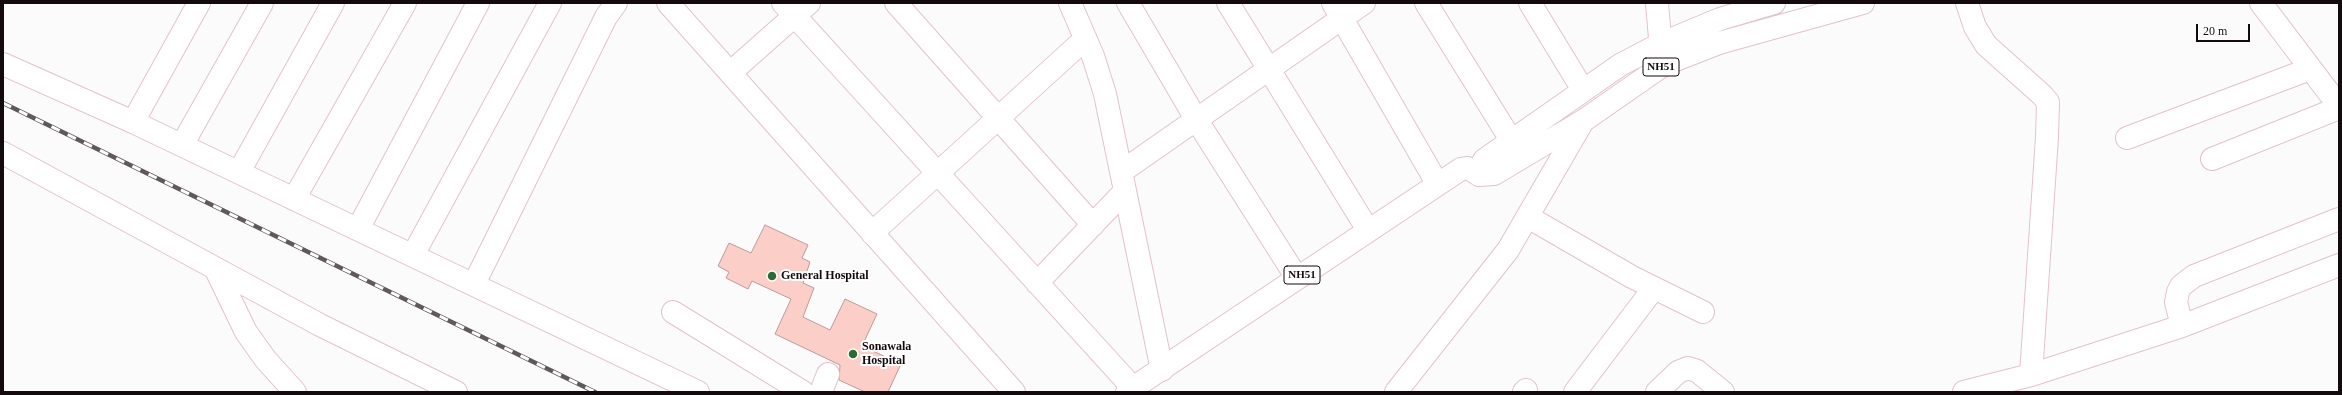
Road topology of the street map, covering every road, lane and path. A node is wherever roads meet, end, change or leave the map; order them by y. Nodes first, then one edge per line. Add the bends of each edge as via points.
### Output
1 (199, 3) edge
2 (262, 3) edge
3 (333, 3) edge
4 (405, 3) edge
5 (478, 3) edge
6 (550, 3) edge
7 (616, 3) edge
8 (668, 3) edge
9 (896, 3) edge
10 (1070, 3) edge
11 (1128, 3) edge
12 (1228, 3) edge
13 (1364, 3) edge
14 (1426, 3) edge
15 (1530, 3) edge
16 (1658, 3) edge
17 (1774, 3) edge
18 (1863, 3) edge
19 (1967, 3) edge
20 (2260, 3) edge
21 (796, 7) edge
22 (1338, 10) edge
23 (1085, 39) junction
24 (1660, 44) junction
25 (3, 64) edge
26 (1662, 66) junction
27 (1270, 68) junction
28 (2310, 69) junction
29 (730, 73) junction
30 (1583, 90) junction
31 (2339, 107) edge
32 (998, 117) junction
33 (1196, 120) junction
34 (1583, 121) junction
35 (132, 122) junction
36 (2127, 138) dead end
37 (1511, 140) junction
38 (182, 145) junction
39 (3, 153) edge
40 (2212, 159) dead end
41 (238, 172) junction
42 (937, 173) junction
43 (1479, 175) junction
44 (1123, 182) junction
45 (1437, 183) junction
46 (294, 199) junction
47 (1528, 218) junction
48 (2339, 219) edge
49 (1093, 224) junction
50 (358, 229) junction
51 (1368, 230) junction
52 (872, 233) junction
53 (413, 255) junction
54 (2339, 264) edge
55 (216, 270) junction
56 (1297, 278) junction
57 (1037, 283) junction
58 (474, 284) junction
59 (1654, 288) junction
60 (673, 312) dead end
61 (1703, 312) dead end
62 (2182, 326) junction
63 (1162, 370) junction
64 (2031, 375) junction
65 (1130, 390) edge
66 (295, 392) edge
67 (456, 392) edge
68 (698, 392) edge
69 (803, 392) edge
70 (1014, 392) edge
71 (1396, 392) edge
72 (1575, 392) edge
73 (1657, 392) edge
74 (1723, 392) edge
75 (1964, 392) edge

1 - 35 main road
2 - 38 main road
3 - 41 main road
4 - 46 main road
5 - 50 main road
6 - 53 main road
7 - 58 main road via 606,17
8 - 29 main road
9 - 32 main road
10 - 23 main road
11 - 33 main road
12 - 27 main road
13 - 22 main road
14 - 37 main road
15 - 30 main road
16 - 24 main road
17 - 24 main road, NH51 via 1720,19
18 - 26 main road, NH51 via 1719,43
19 - 64 main road via 1975,27 1986,45 2048,102
20 - 28 main road
21 - 29 main road
21 - 42 main road
22 - 27 main road
22 - 45 main road
23 - 32 main road
23 - 44 main road via 1105,94
24 - 26 main road
24 - 30 main road, NH51 via 1620,65
25 - 35 main road
26 - 34 main road, NH51
27 - 33 main road
27 - 51 main road
28 - 31 main road
28 - 36 main road
29 - 52 main road
30 - 37 main road, NH51
31 - 40 main road
32 - 42 main road
32 - 49 main road
33 - 44 main road
33 - 56 main road
34 - 43 main road, NH51 via 1494,174
34 - 47 main road
35 - 38 main road
37 - 43 main road, NH51 via 1484,160
38 - 41 main road
39 - 55 main road
41 - 46 main road
42 - 52 main road
42 - 57 main road
43 - 45 main road, NH51 via 1468,168 1461,169
44 - 49 main road
44 - 63 main road
45 - 51 main road, NH51
46 - 50 main road
47 - 59 main road
47 - 71 main road via 1508,250
48 - 62 main road via 2190,279 2181,286 2176,302
49 - 57 main road
50 - 53 main road
51 - 56 main road, NH51
52 - 70 main road
53 - 58 main road
54 - 62 main road
55 - 66 main road via 246,332 266,360
55 - 67 main road
56 - 63 main road, NH51
57 - 65 main road
58 - 68 main road
59 - 61 main road
59 - 72 main road
60 - 69 main road
62 - 64 main road
63 - 65 main road, NH51
64 - 75 main road
73 - 74 main road via 1678,372 1688,368 1697,371

